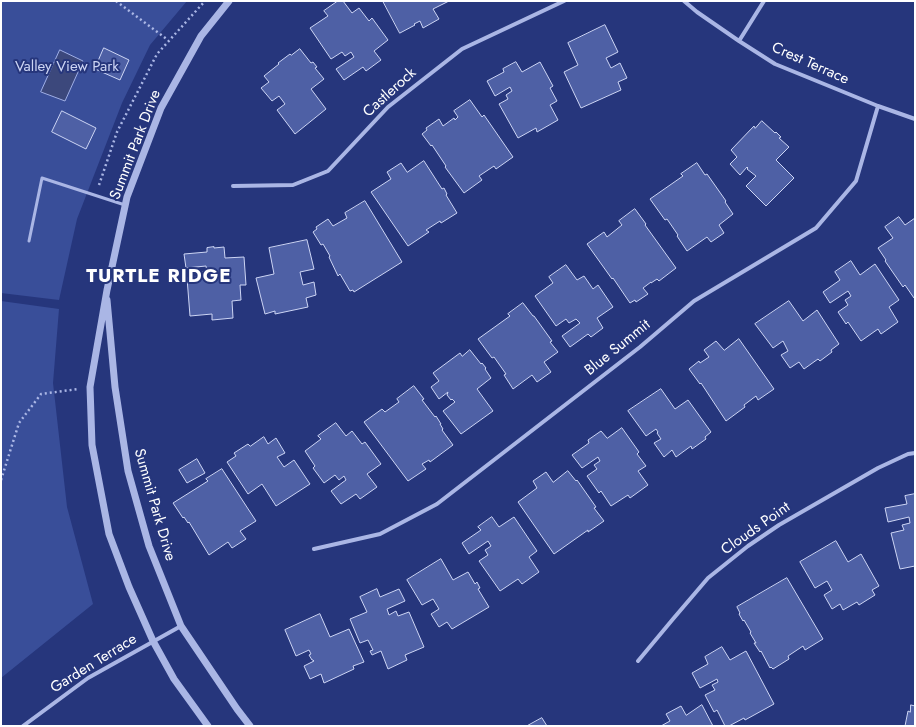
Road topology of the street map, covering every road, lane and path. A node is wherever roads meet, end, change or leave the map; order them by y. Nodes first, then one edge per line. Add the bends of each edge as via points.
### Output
1 (116, 1) edge
2 (205, 1) edge
3 (229, 1) edge
4 (564, 1) edge
5 (684, 1) edge
6 (764, 1) edge
7 (168, 40) junction
8 (738, 41) junction
9 (878, 106) junction
10 (915, 119) edge
11 (233, 186) dead end
12 (96, 195) junction
13 (125, 205) junction
14 (29, 241) dead end
15 (106, 290) junction
16 (90, 387) junction
17 (915, 453) edge
18 (1, 480) edge
19 (314, 549) dead end
20 (181, 626) junction
21 (153, 641) junction
22 (638, 661) dead end
23 (23, 726) edge
24 (208, 726) edge
25 (250, 726) edge

1 - 7 path
2 - 7 path
3 - 13 street, Summit Park Drive via 201,36 161,108
4 - 11 street, Castlerock via 462,48 388,107 328,171 293,185
5 - 8 street, Crest Terrace
6 - 8 street
7 - 12 path via 157,54 117,132
8 - 9 street, Crest Terrace via 775,64
9 - 10 street, Crest Terrace
9 - 19 street, Blue Summit via 856,181 816,228 694,301 640,347 436,504 380,534
12 - 13 lane
12 - 14 lane via 42,178
13 - 15 street, Summit Park Drive
15 - 16 street, Summit Park Drive
15 - 20 street, Summit Park Drive via 115,387 128,471 149,546
16 - 18 path via 41,394 19,422
16 - 21 street, Summit Park Drive via 92,445 109,534
17 - 22 street, Clouds Point via 878,468 779,525 748,546 708,578
20 - 21 street, Garden Terrace
20 - 25 street, Summit Park Drive
21 - 23 street, Garden Terrace via 88,678
21 - 24 street, Summit Park Drive via 174,679

